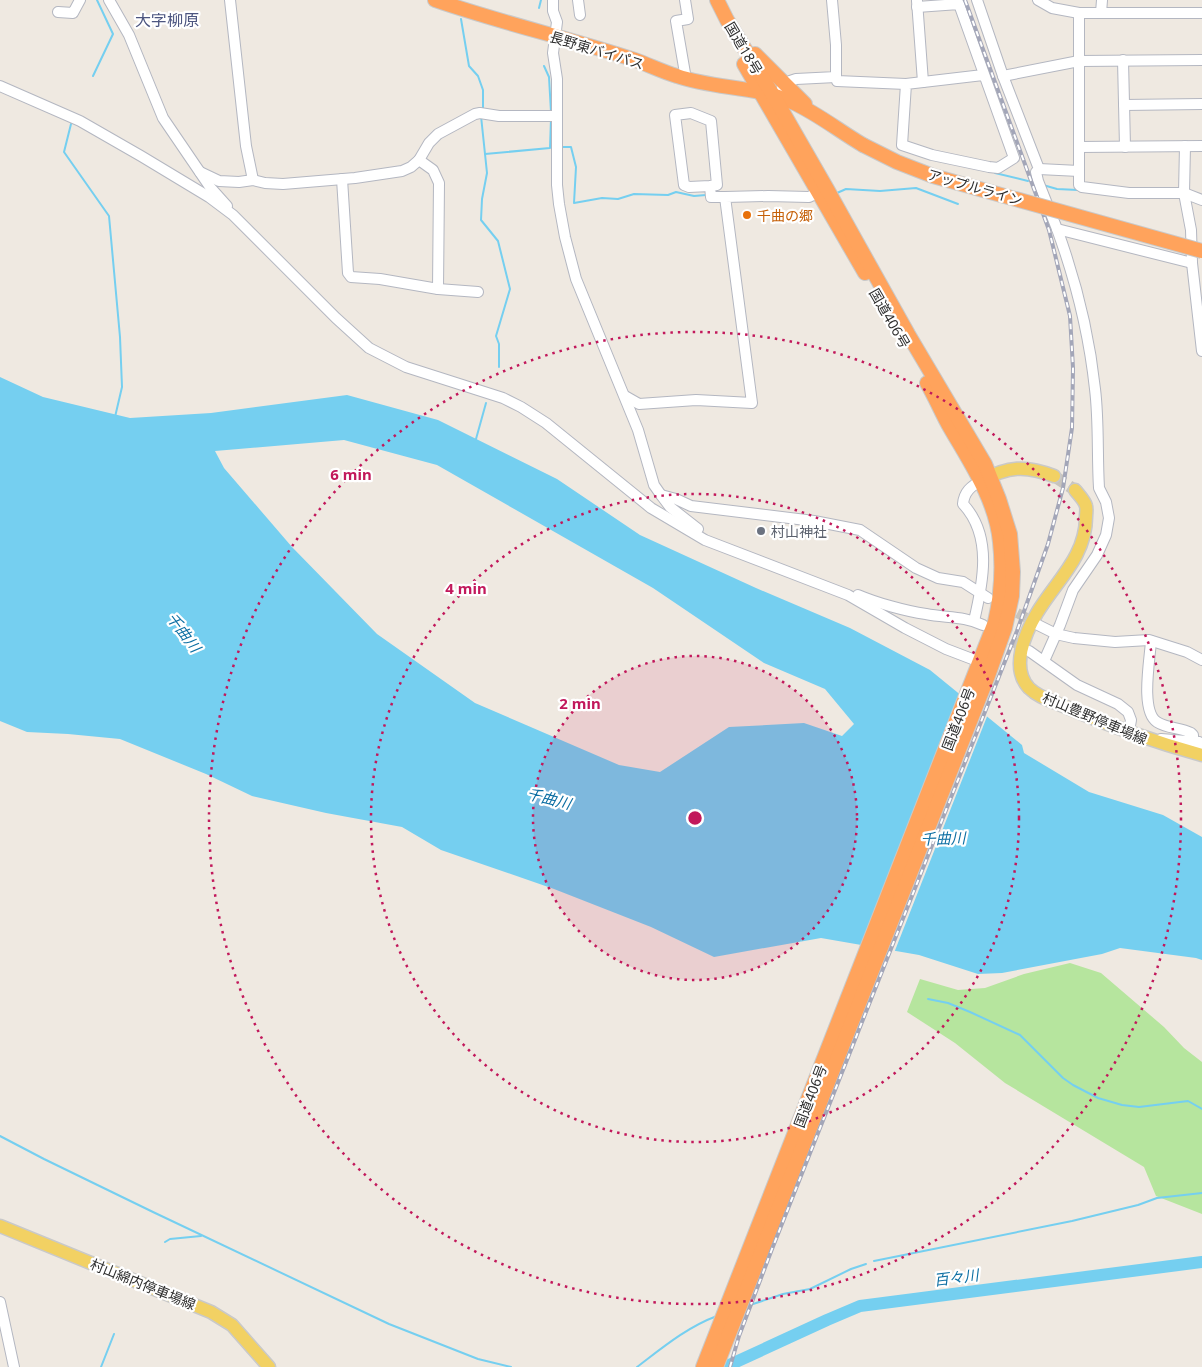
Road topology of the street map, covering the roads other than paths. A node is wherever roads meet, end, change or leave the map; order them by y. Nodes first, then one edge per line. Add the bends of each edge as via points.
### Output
1 (80, 0) edge
2 (109, 0) edge
3 (230, 0) edge
4 (435, 0) edge
5 (553, 0) edge
6 (578, 0) edge
7 (686, 0) edge
8 (708, 0) edge
9 (717, 0) edge
10 (832, 0) edge
11 (977, 0) edge
12 (1038, 0) edge
13 (1102, 0) edge
14 (917, 3) edge
15 (58, 12) dead end
16 (1202, 12) edge
17 (724, 13) junction
18 (1079, 13) junction
19 (1102, 13) junction
20 (580, 15) dead end
21 (556, 37) junction
22 (1123, 60) junction
23 (1202, 60) edge
24 (1079, 61) junction
25 (983, 75) junction
26 (1003, 76) junction
27 (836, 77) junction
28 (686, 79) junction
29 (923, 82) junction
30 (906, 84) junction
31 (785, 85) junction
32 (0, 86) edge
33 (766, 94) junction
34 (1202, 104) edge
35 (1124, 105) junction
36 (815, 114) junction
37 (557, 116) junction
38 (799, 139) junction
39 (1184, 146) junction
40 (1202, 146) edge
41 (1079, 147) junction
42 (1125, 147) junction
43 (419, 160) junction
44 (1038, 169) junction
45 (1079, 171) junction
46 (200, 172) junction
47 (342, 179) junction
48 (253, 180) junction
49 (710, 186) junction
50 (823, 191) junction
51 (1184, 193) junction
52 (725, 197) junction
53 (1202, 200) edge
54 (233, 215) junction
55 (1057, 229) junction
56 (1202, 251) edge
57 (1192, 263) junction
58 (438, 289) junction
59 (478, 292) dead end
60 (1202, 350) edge
61 (625, 396) junction
62 (1054, 476) tunnel mouth
63 (986, 478) junction
64 (1075, 490) tunnel mouth
65 (661, 495) junction
66 (706, 540) junction
67 (848, 595) junction
68 (985, 595) junction
69 (1038, 624) tunnel mouth
70 (1056, 634) junction
71 (1151, 641) junction
72 (1030, 652) tunnel mouth
73 (1202, 660) edge
74 (1044, 661) junction
75 (982, 670) junction
76 (1129, 731) junction
77 (1152, 741) junction
78 (1199, 743) edge
79 (1202, 756) edge
80 (0, 1226) edge
81 (0, 1302) edge
82 (14, 1367) edge
83 (268, 1367) edge
84 (703, 1367) edge
85 (716, 1367) edge

1 - 15 street via 73,13
2 - 46 street via 128,35 162,118
3 - 48 street via 246,146
4 - 21 highway, 長野東バイパス
5 - 21 street
6 - 20 street
7 - 28 street via 688,19 676,21
8 - 33 highway, 国道18号
9 - 17 highway, 国道18号
10 - 27 street
11 - 26 street
12 - 18 street via 1052,8
13 - 19 street
14 - 25 street via 959,4
14 - 29 street
16 - 19 street
17 - 31 highway via 754,53
17 - 33 highway, 国道18号
18 - 19 street
18 - 24 street
21 - 28 highway, 長野東バイパス via 636,60
21 - 37 street via 553,54
22 - 23 street
22 - 24 street
22 - 35 street
24 - 26 street
24 - 41 street
25 - 29 street
25 - 30 street via 1014,158 998,168 932,156 902,145
26 - 44 street
27 - 30 street via 837,81
27 - 31 street via 796,79
28 - 33 highway, 長野東バイパス
29 - 30 street
31 - 33 street
31 - 36 highway
32 - 54 street via 88,125 209,197
33 - 36 highway, アップルライン
33 - 38 highway, 国道406号
33 - 50 highway, 国道406号
34 - 35 street
35 - 42 street
36 - 38 highway via 801,122
36 - 56 highway, アップルライン, bridge via 864,145 933,176
37 - 43 street via 483,113 468,117 438,134
37 - 61 street via 557,184 565,237 576,279
38 - 50 highway, 国道406号
39 - 40 street
39 - 42 street
39 - 51 street
41 - 42 street
41 - 45 street
43 - 47 street via 402,171
43 - 58 street via 433,170 439,182
44 - 45 street
44 - 55 street via 1038,181
45 - 51 street via 1079,185 1082,187 1129,193
46 - 48 street via 219,181
46 - 54 street
47 - 48 street via 283,184
47 - 58 street via 348,273 351,277
49 - 49 street via 684,185 675,115 691,113 711,121 717,185
49 - 52 street via 711,197
50 - 52 street via 809,197
50 - 63 highway, 国道406号 via 864,272
51 - 53 street
51 - 57 street via 1191,230
52 - 61 street via 752,403 696,400 639,404
54 - 66 street via 369,348 406,367 503,398 521,407 546,423 652,508
55 - 57 street
55 - 70 street via 1078,293 1090,344 1096,391 1099,488 1109,518 1097,555 1073,590
57 - 60 street
58 - 59 street
61 - 65 street via 654,485
62 - 63 main road via 1020,468
63 - 68 street via 969,488 963,498 982,540
63 - 75 highway, 国道406号 via 999,534 1001,569 1000,598
64 - 76 main road, 村山豊野停車場線 via 1086,505 1086,530 1078,556 1037,613 1026,635 1020,657 1021,670 1031,689 1046,699
65 - 66 street
65 - 68 street via 696,507 814,521 860,530 916,568 938,578 963,582
66 - 67 street
67 - 68 street via 853,592 925,614 979,623
67 - 75 street
69 - 70 street
70 - 71 street via 1115,642
70 - 74 street
71 - 73 street
71 - 78 street via 1147,685 1151,715 1155,721 1169,728 1190,733
72 - 74 street
74 - 76 street via 1077,686 1113,701 1128,712 1131,720
75 - 84 highway, 国道406号
75 - 85 highway, 国道406号
76 - 77 main road, 村山豊野停車場線
77 - 78 street
77 - 79 main road, 村山豊野停車場線
80 - 83 main road, 村山綿内停車場線 via 211,1312 232,1325
81 - 82 street

